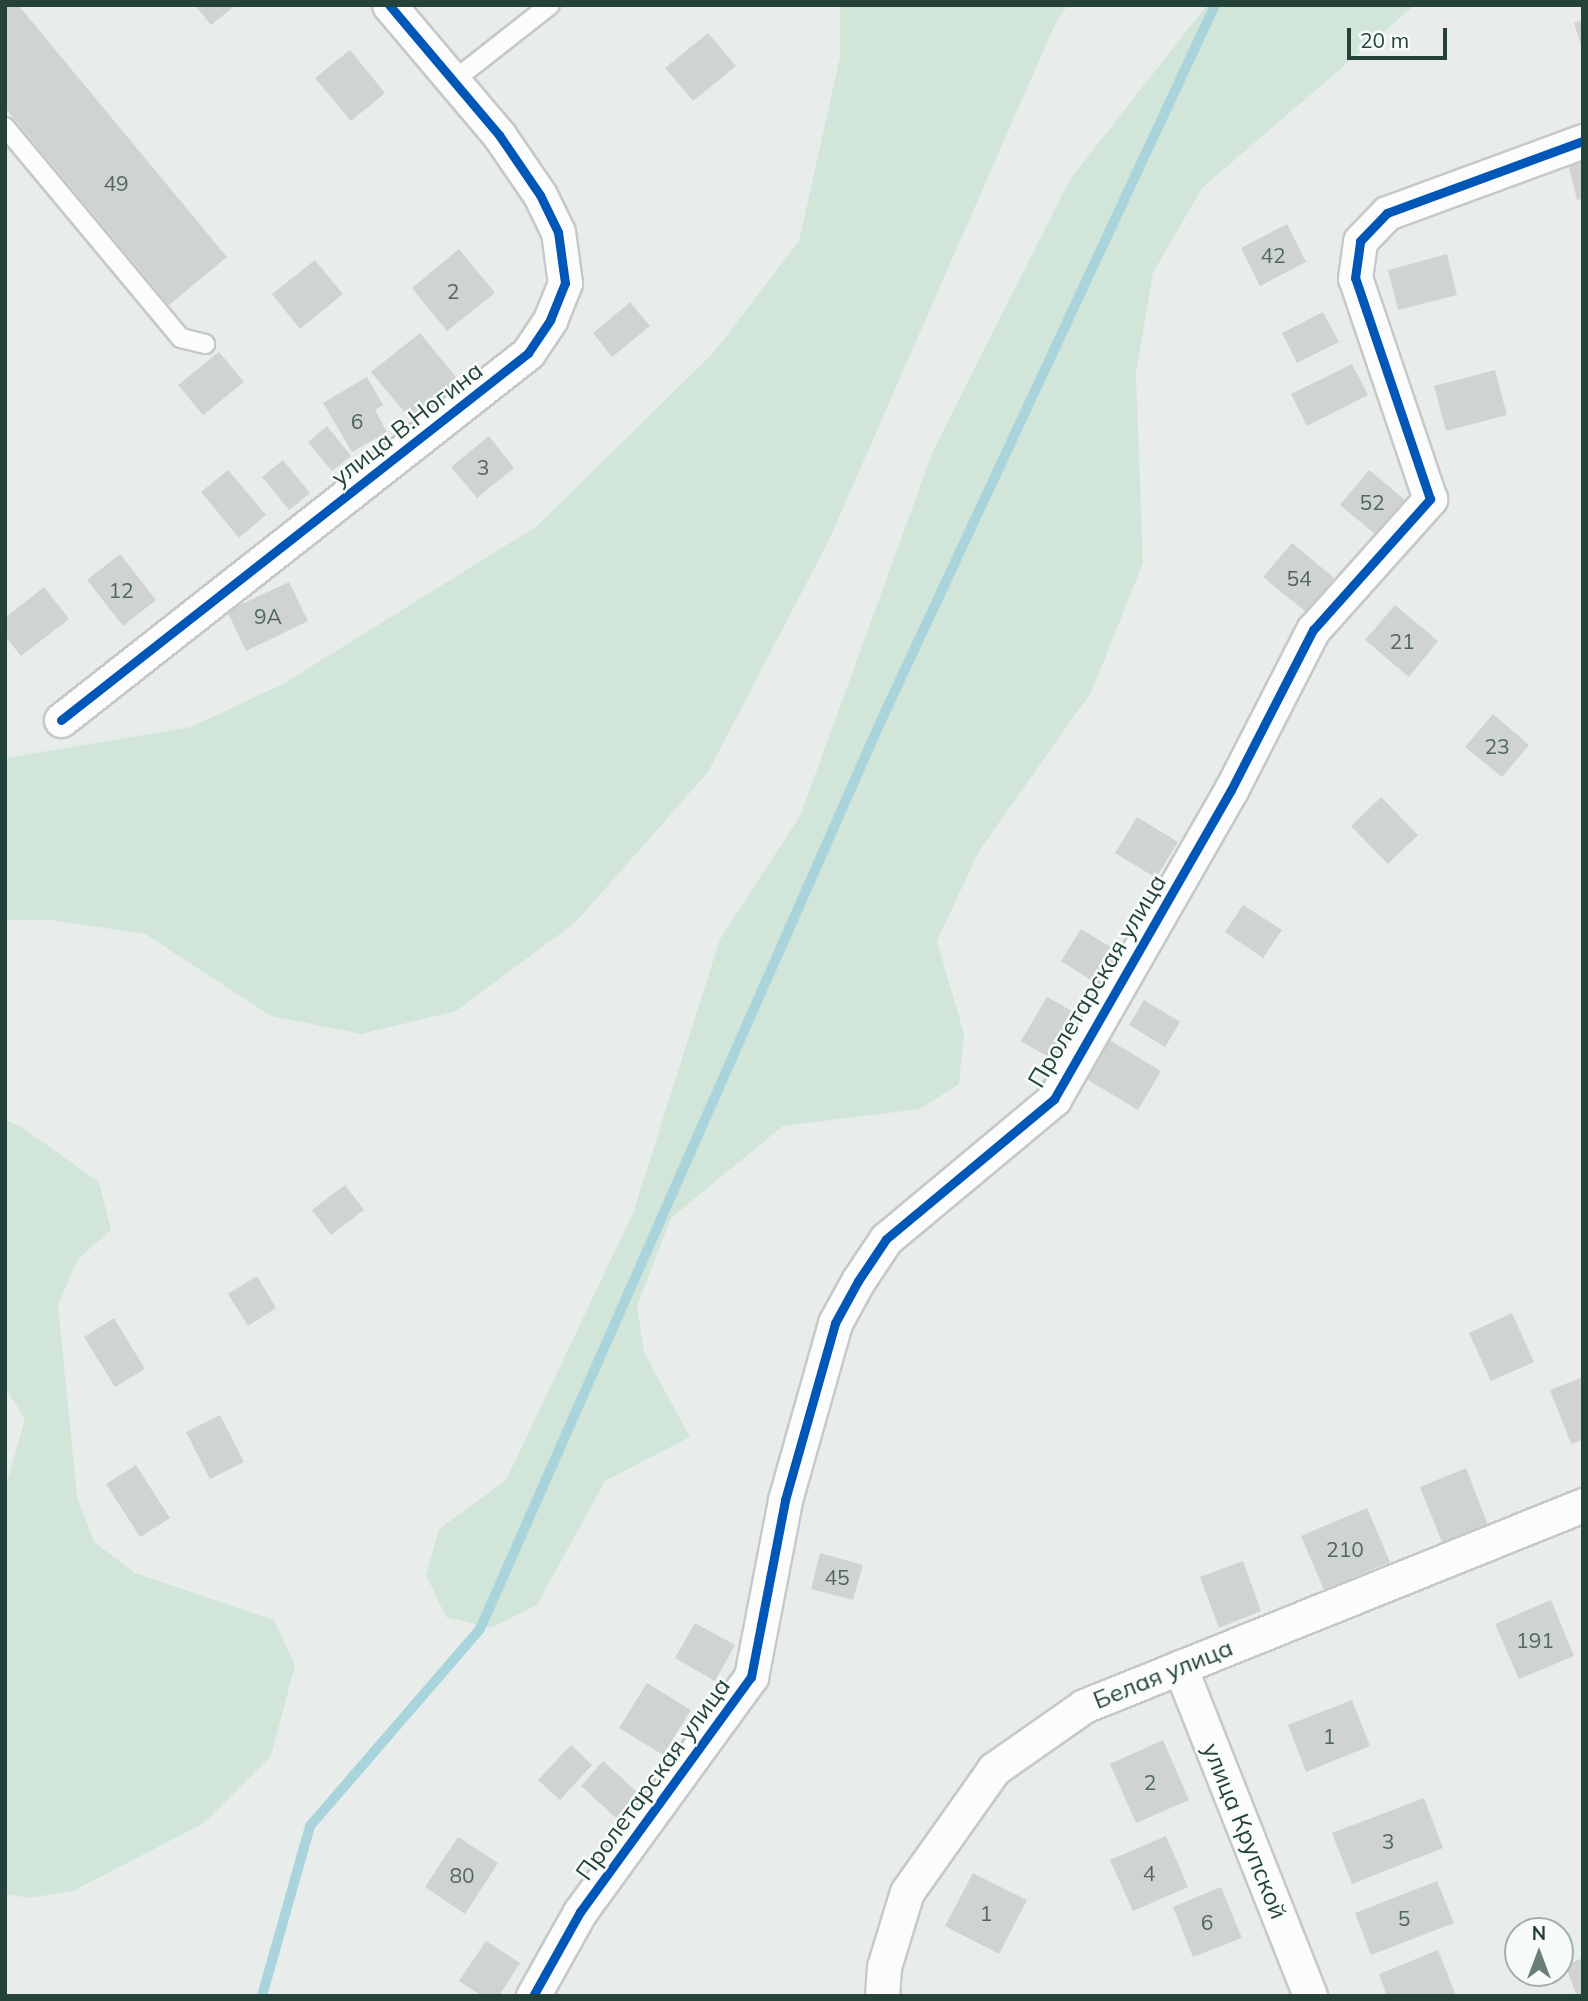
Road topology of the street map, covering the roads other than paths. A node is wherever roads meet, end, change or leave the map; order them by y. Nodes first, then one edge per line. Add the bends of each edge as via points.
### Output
1 (389, 5) edge
2 (550, 5) edge
3 (453, 81) junction
4 (5, 127) edge
5 (1583, 141) edge
6 (205, 344) dead end
7 (61, 720) dead end
8 (1583, 1505) edge
9 (1180, 1667) junction
10 (533, 1996) edge
11 (883, 1996) edge
12 (1310, 1996) edge

1 - 3 street, улица В.Ногина
2 - 3 lane
3 - 7 street, улица В.Ногина via 499,135 558,232 565,283 550,320 528,353
4 - 6 lane via 181,338
5 - 10 street, Пролетарская улица via 1387,213 1360,241 1355,278 1430,499 1313,630 1231,790 1054,1099 886,1239 858,1281 835,1323 785,1500 751,1677 580,1912
8 - 9 street, Белая улица
9 - 11 street, Белая улица via 1084,1706 994,1769 907,1892 884,1967
9 - 12 street, улица Крупской

